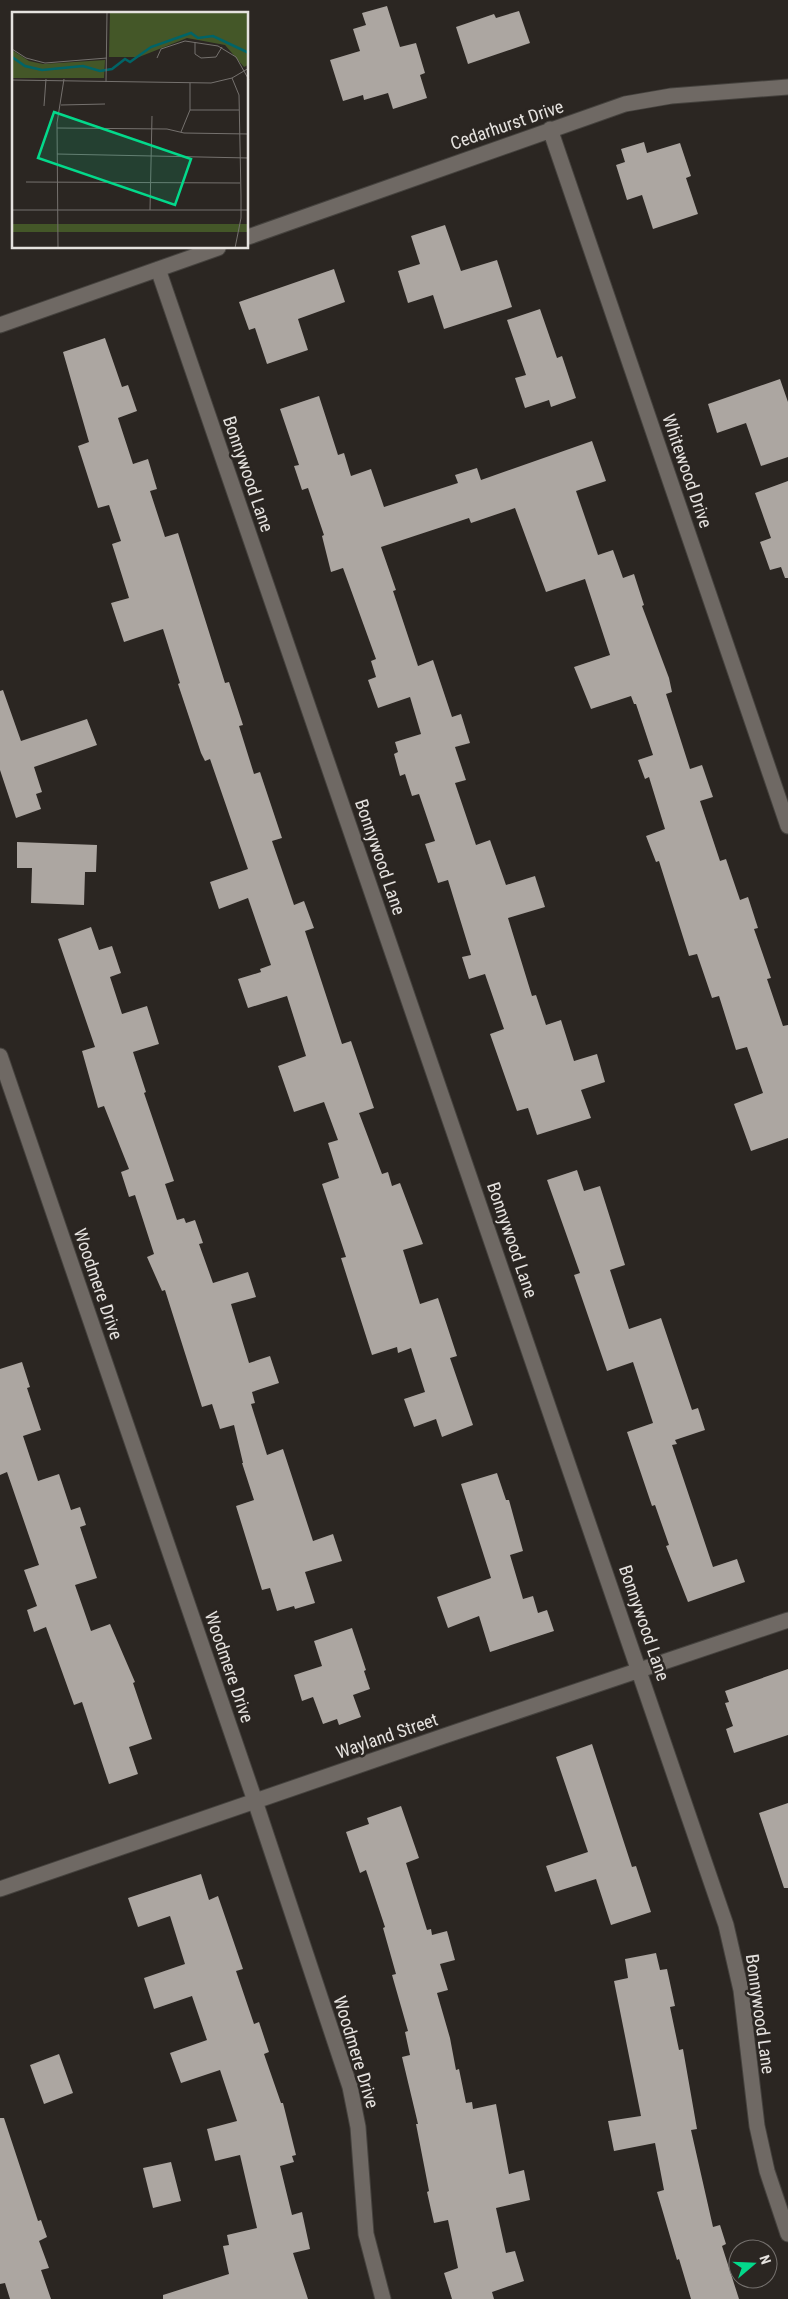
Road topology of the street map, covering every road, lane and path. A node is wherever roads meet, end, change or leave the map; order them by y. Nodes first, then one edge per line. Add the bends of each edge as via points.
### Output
1 (788, 87) edge
2 (550, 129) junction
3 (249, 237) edge
4 (215, 249) edge
5 (158, 269) junction
6 (0, 325) edge
7 (788, 826) edge
8 (0, 1056) edge
9 (788, 1620) edge
10 (640, 1671) junction
11 (255, 1801) junction
12 (0, 1889) edge
13 (788, 2234) edge
14 (383, 2299) edge

1 - 2 street, Cedarhurst Drive via 653,99 625,104
2 - 3 street, Cedarhurst Drive
2 - 7 street, Whitewood Drive
4 - 5 street
5 - 6 street
5 - 10 street, Bonnywood Lane
8 - 11 street, Woodmere Drive
9 - 10 street, Wayland Street
10 - 11 street, Wayland Street
10 - 13 street, Bonnywood Lane via 726,1925 741,1990 756,2126
11 - 12 street, Wayland Street
11 - 14 street, Woodmere Drive via 350,2088 358,2127 366,2234

